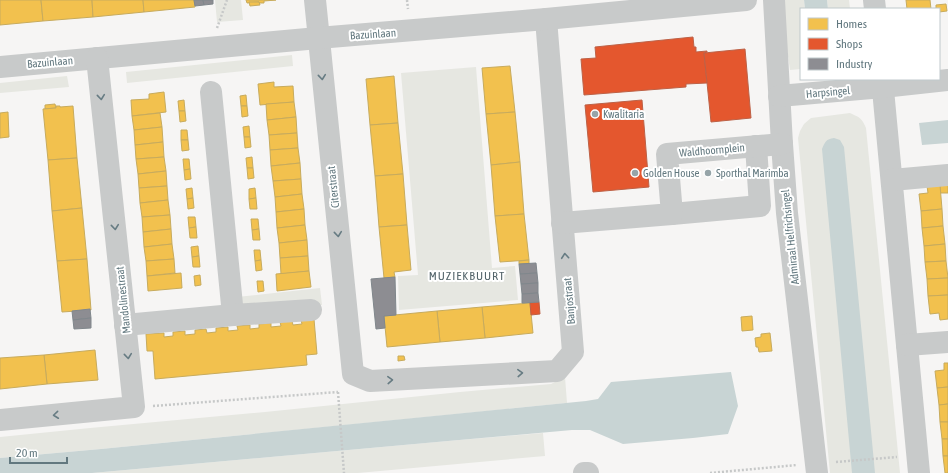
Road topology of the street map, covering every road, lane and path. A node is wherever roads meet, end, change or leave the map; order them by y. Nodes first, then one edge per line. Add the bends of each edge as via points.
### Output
1 (227, 0) edge
2 (315, 0) edge
3 (746, 0) edge
4 (774, 0) edge
5 (546, 19) junction
6 (216, 28) dead end
7 (318, 38) junction
8 (97, 58) junction
9 (0, 67) edge
10 (948, 80) edge
11 (883, 83) edge
12 (211, 92) dead end
13 (779, 96) junction
14 (782, 144) junction
15 (756, 146) junction
16 (948, 175) edge
17 (892, 180) junction
18 (672, 214) junction
19 (562, 223) junction
20 (311, 310) dead end
21 (233, 316) junction
22 (125, 325) junction
23 (948, 342) edge
24 (907, 345) junction
25 (352, 374) joint
26 (134, 407) junction
27 (0, 420) edge
28 (889, 458) dead end
29 (816, 468) edge
30 (344, 473) edge
31 (584, 473) edge
32 (588, 473) edge
33 (710, 473) edge
34 (918, 473) edge

1 - 6 path
2 - 7 street, Citerstraat
3 - 5 street, Bazuinlaan
4 - 13 street, Admiraal Helfrichsingel
5 - 7 street, Bazuinlaan
5 - 19 street, Banjostraat
7 - 8 street, Bazuinlaan
7 -> 25 street, Citerstraat
8 - 9 street, Bazuinlaan
8 -> 22 street, Mandolinestraat
10 - 11 street, Harpsingel
11 - 13 street, Harpsingel
11 - 17 street
12 - 21 street
13 - 14 street, Admiraal Helfrichsingel
14 - 15 street, Waldhoornplein
14 - 29 street, Admiraal Helfrichsingel via 787,213
15 - 18 street via 760,206
15 - 18 street, Waldhoornplein via 667,154
16 - 17 street
17 - 24 street
18 - 19 street
25 -> 19 street, Banjostraat via 370,380 557,371 573,352
20 - 21 street
21 - 22 street
22 -> 26 street, Mandolinestraat
23 - 24 street
24 - 34 street
26 -> 27 street
26 - 30 path via 338,392
28 - 29 path via 844,462
29 - 33 path
31 - 32 street

